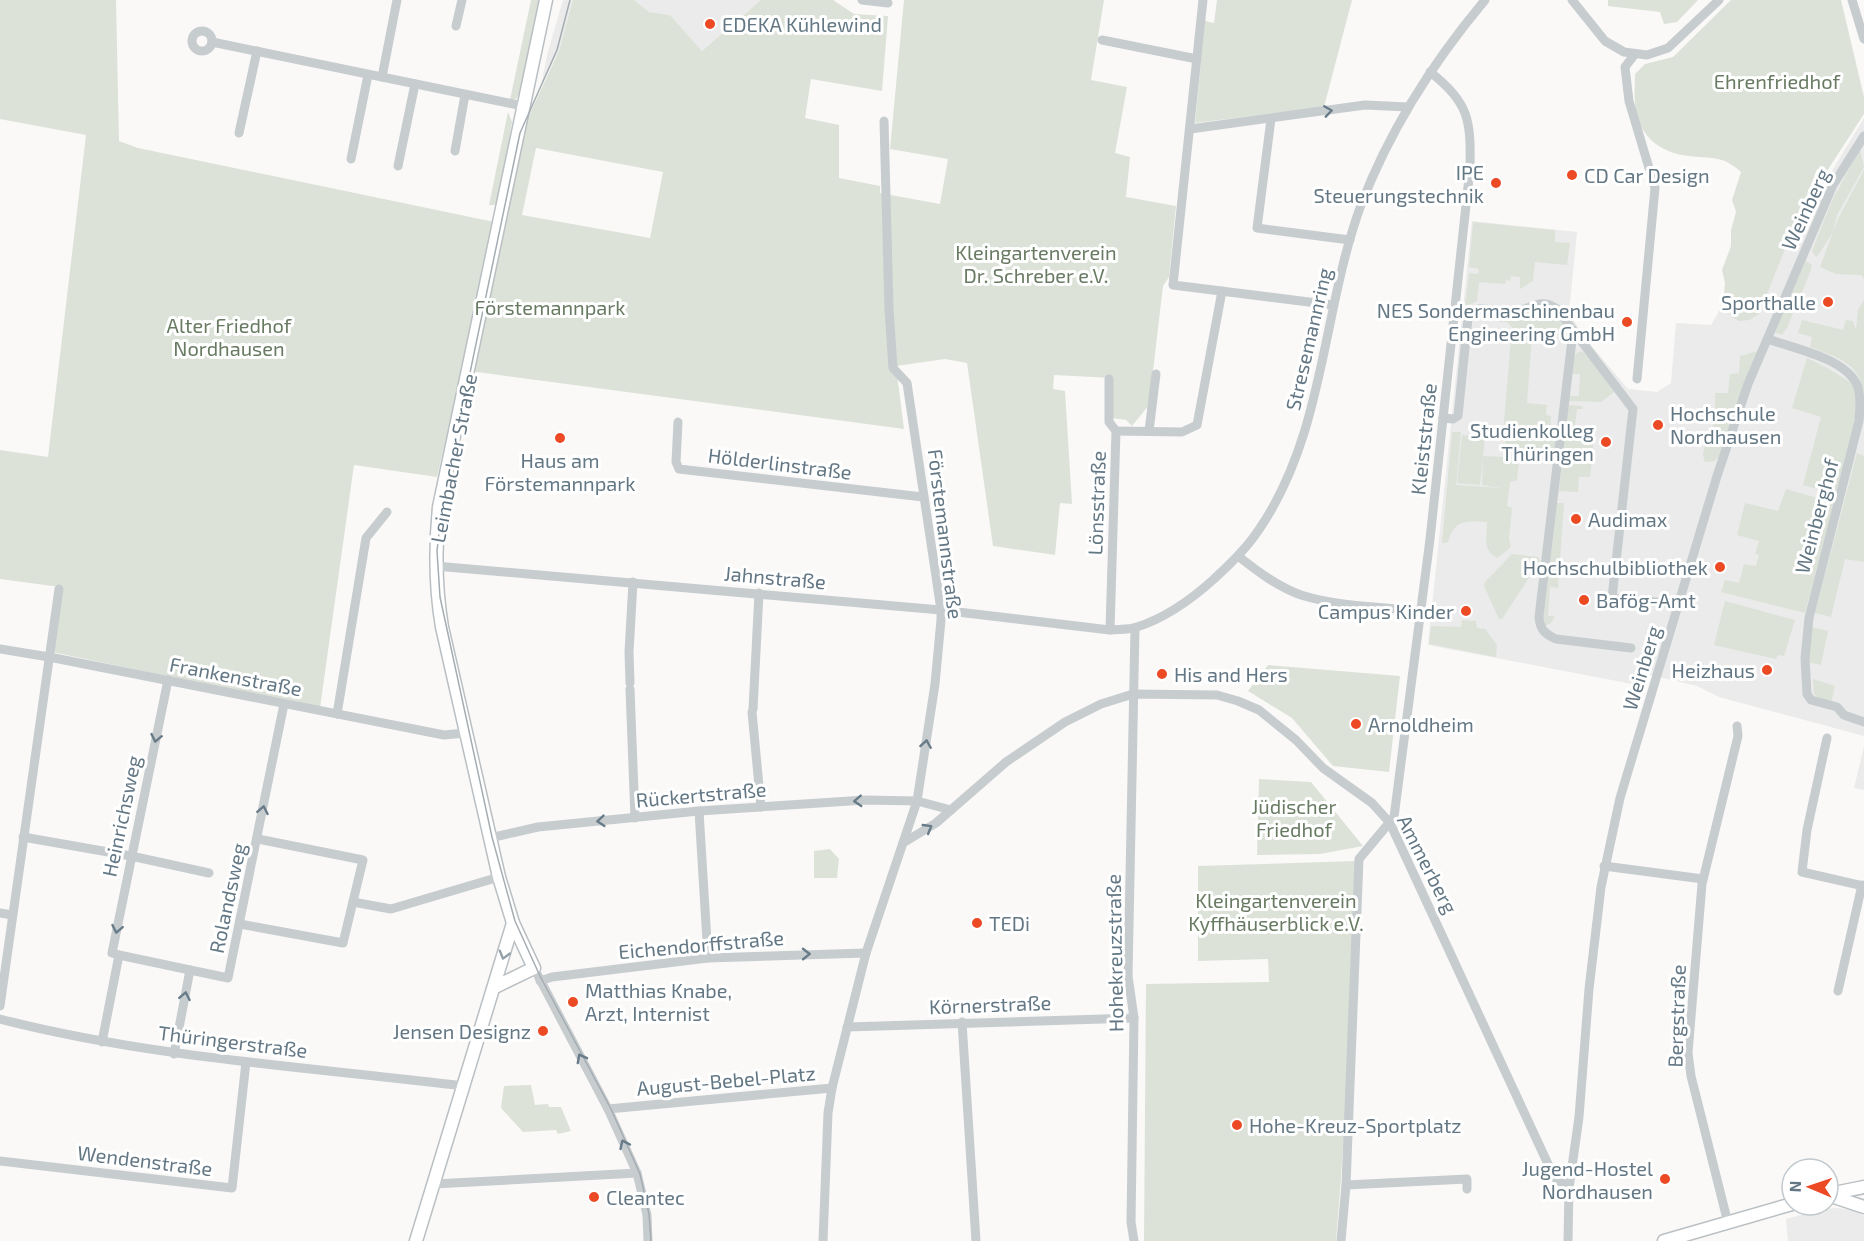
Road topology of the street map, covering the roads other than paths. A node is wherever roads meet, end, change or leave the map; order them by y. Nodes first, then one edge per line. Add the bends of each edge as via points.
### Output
1 (397, 0) edge
2 (462, 0) edge
3 (546, 0) edge
4 (862, 0) edge
5 (1203, 0) edge
6 (1485, 0) edge
7 (1572, 0) edge
8 (1719, 0) edge
9 (1852, 0) edge
10 (888, 3) dead end
11 (456, 26) dead end
12 (1864, 39) edge
13 (1102, 40) dead end
14 (212, 42) dead end
15 (257, 51) junction
16 (1635, 54) junction
17 (1197, 59) junction
18 (1430, 72) junction
19 (368, 75) junction
20 (381, 77) junction
21 (415, 84) junction
22 (465, 95) junction
23 (523, 106) junction
24 (1408, 107) junction
25 (1270, 119) junction
26 (884, 122) dead end
27 (1190, 129) junction
28 (239, 133) dead end
29 (1864, 136) edge
30 (455, 151) dead end
31 (351, 159) dead end
32 (398, 166) dead end
33 (1350, 240) junction
34 (1222, 291) junction
35 (1333, 305) junction
36 (1576, 335) junction
37 (1768, 339) junction
38 (1156, 374) dead end
39 (1637, 379) dead end
40 (1109, 380) dead end
41 (1443, 418) junction
42 (678, 422) dead end
43 (1116, 431) junction
44 (1149, 431) junction
45 (923, 497) junction
46 (387, 512) dead end
47 (1238, 556) junction
48 (435, 566) junction
49 (633, 582) junction
50 (59, 589) dead end
51 (759, 593) junction
52 (1678, 604) junction
53 (941, 610) junction
54 (1422, 611) junction
55 (1135, 628) junction
56 (1110, 630) junction
57 (1631, 648) dead end
58 (0, 649) edge
59 (50, 657) junction
60 (168, 680) junction
61 (1133, 694) junction
62 (284, 704) junction
63 (337, 714) junction
64 (1864, 722) edge
65 (1737, 726) dead end
66 (465, 733) junction
67 (1827, 738) dead end
68 (916, 801) junction
69 (761, 807) junction
70 (951, 810) junction
71 (699, 811) junction
72 (635, 818) junction
73 (1390, 823) junction
74 (22, 837) junction
75 (490, 838) junction
76 (258, 839) junction
77 (903, 843) junction
78 (131, 856) junction
79 (1604, 866) junction
80 (208, 873) dead end
81 (499, 877) junction
82 (1703, 879) junction
83 (1863, 886) edge
84 (353, 902) junction
85 (0, 913) edge
86 (12, 915) junction
87 (513, 923) junction
88 (240, 924) junction
89 (866, 953) junction
90 (119, 955) junction
91 (708, 957) junction
92 (534, 968) junction
93 (190, 970) junction
94 (540, 981) junction
95 (495, 987) junction
96 (1838, 991) dead end
97 (0, 1006) edge
98 (1134, 1018) junction
99 (0, 1019) edge
100 (962, 1022) junction
101 (847, 1028) junction
102 (102, 1042) junction
103 (174, 1054) junction
104 (246, 1062) junction
105 (464, 1086) junction
106 (832, 1088) junction
107 (608, 1109) junction
108 (0, 1161) edge
109 (637, 1173) junction
110 (434, 1185) junction
111 (1346, 1185) junction
112 (1863, 1186) edge
113 (1569, 1188) junction
114 (1467, 1189) dead end
115 (1840, 1192) edge
116 (1840, 1199) edge
117 (1864, 1207) edge
118 (1780, 1208) edge
119 (1728, 1223) junction
120 (416, 1241) edge
121 (648, 1241) edge
122 (823, 1241) edge
123 (976, 1241) edge
124 (1134, 1241) edge
125 (1341, 1241) edge
126 (1568, 1241) edge
127 (1664, 1241) edge

1 - 20 street
2 - 11 street
3 - 23 street, Leimbacher Straße
4 - 10 street
5 - 17 street
6 - 18 street, Stresemannring
7 - 16 street via 1605,41
8 - 16 street via 1668,48 1647,55
9 - 12 street
13 - 17 street
14 - 15 street
15 - 19 street
15 - 28 street
16 - 39 street via 1625,67 1629,101 1655,188
17 - 27 street
18 - 24 street, Stresemannring
18 - 41 street, Kleiststraße via 1455,94 1467,119 1470,138
19 - 20 street
19 - 31 street
20 - 21 street
21 - 22 street
21 - 32 street
22 - 23 street
22 - 30 street
23 - 48 street, Leimbacher Straße via 439,507
25 -> 24 street via 1365,105
24 - 33 street, Stresemannring via 1384,152
25 - 27 street
25 - 33 street via 1257,228
26 - 45 street, Förstemannstraße via 893,368 907,383
27 - 34 street via 1173,285
29 - 37 street, Weinberg via 1833,185
33 - 35 street, Stresemannring
34 - 35 street
34 - 44 street via 1197,425 1182,432
35 - 47 street, Stresemannring via 1302,440 1272,509
36 - 41 street via 1552,305 1472,312 1468,318 1458,416
36 - 52 street via 1633,408 1612,598
36 - 57 street via 1572,340 1540,627 1556,639
37 - 52 street, Weinberg via 1732,428
37 - 64 street, Weinberghof via 1830,360 1845,370 1858,388 1859,421 1809,618 1804,658 1811,700 1837,707 1844,715
38 - 44 street
40 - 43 street, Lönsstraße via 1109,422
41 - 54 street, Kleiststraße
42 - 45 street, Hölderlinstraße via 679,469
43 - 44 street
43 - 56 street, Lönsstraße
45 - 53 street, Förstemannstraße
46 - 63 street via 366,538
47 - 54 street via 1301,595 1330,602
47 - 55 street, Stresemannring via 1199,592
48 - 49 street, Jahnstraße
48 - 66 street, Leimbacher Straße via 442,627
49 - 51 street, Jahnstraße
49 - 72 street via 629,652
50 - 59 street
51 - 53 street, Jahnstraße
51 - 69 street via 752,711
52 - 79 street, Weinberg via 1620,798
53 - 56 street, Jahnstraße
68 -> 53 street, Förstemannstraße via 935,684
54 - 73 street, Kleiststraße via 1395,817
55 - 56 street, Stresemannring
55 - 61 street, Hohekreuzstraße
58 - 59 street, Frankenstraße
59 - 60 street, Frankenstraße
59 - 74 street
60 - 62 street, Frankenstraße
60 -> 78 street, Heinrichsweg
61 - 70 street, Ammerberg via 1065,722 1005,762
61 - 73 street, Ammerberg via 1217,695 1259,710 1323,768 1372,803
61 - 98 street, Hohekreuzstraße via 1128,976
62 - 63 street, Frankenstraße
76 -> 62 street, Rolandsweg
63 - 66 street, Frankenstraße via 444,735
65 - 82 street, Bergstraße via 1738,736
66 - 75 street, Leimbacher Straße
67 - 83 street via 1802,872
68 -> 69 street, Rückertstraße
68 - 70 street, Rückertstraße
68 - 77 street, Förstemannstraße
69 - 71 street, Rückertstraße
77 -> 70 street, Ammerberg
71 - 72 street, Rückertstraße
71 - 91 street
72 -> 75 street, Rückertstraße via 538,826
73 - 111 street via 1359,859
73 - 113 street, Ammerberg via 1554,1177
74 - 78 street
74 - 86 street
75 - 81 street, Leimbacher Straße
76 - 84 street via 363,860
76 - 88 street, Rolandsweg
77 - 89 street, Förstemannstraße
78 - 80 street
78 -> 90 street, Heinrichsweg via 112,953
79 - 82 street
79 - 113 street, Weinberg
81 - 84 street via 391,909
81 - 87 street, Leimbacher Straße
82 - 119 street, Bergstraße via 1688,1053
83 - 96 street
84 - 88 street via 343,943
85 - 86 street
86 - 97 street
87 - 92 street, Leimbacher Straße
87 -> 95 street
88 - 93 street, Rolandsweg via 228,978
91 -> 89 street, Eichendorffstraße
89 - 101 street, Förstemannstraße
90 - 93 street
90 - 102 street, Heinrichsweg
91 - 94 street, Eichendorffstraße
92 - 94 street, Leimbacher Straße
92 - 95 street
103 -> 93 street, Rolandsweg
107 -> 94 street, Leimbacher Straße
95 - 105 street
98 - 100 street, Körnerstraße
98 - 124 street, Hohekreuzstraße
99 - 102 street, Thüringerstraße
100 - 101 street, Körnerstraße
100 - 123 street
101 - 106 street, Förstemannstraße
102 - 103 street, Thüringerstraße
103 - 104 street, Thüringerstraße
104 - 105 street, Thüringerstraße
104 - 108 street, Wendenstraße via 232,1188
105 - 110 street
106 - 107 street, August-Bebel-Platz
106 - 122 street, August-Bebel-Platz
109 -> 107 street
109 - 110 street
109 - 121 street
110 - 120 street
111 - 114 street via 1467,1179
111 - 125 street
112 - 115 street
113 - 126 street, Weinberg
116 - 117 street
118 - 119 street
119 - 127 street

